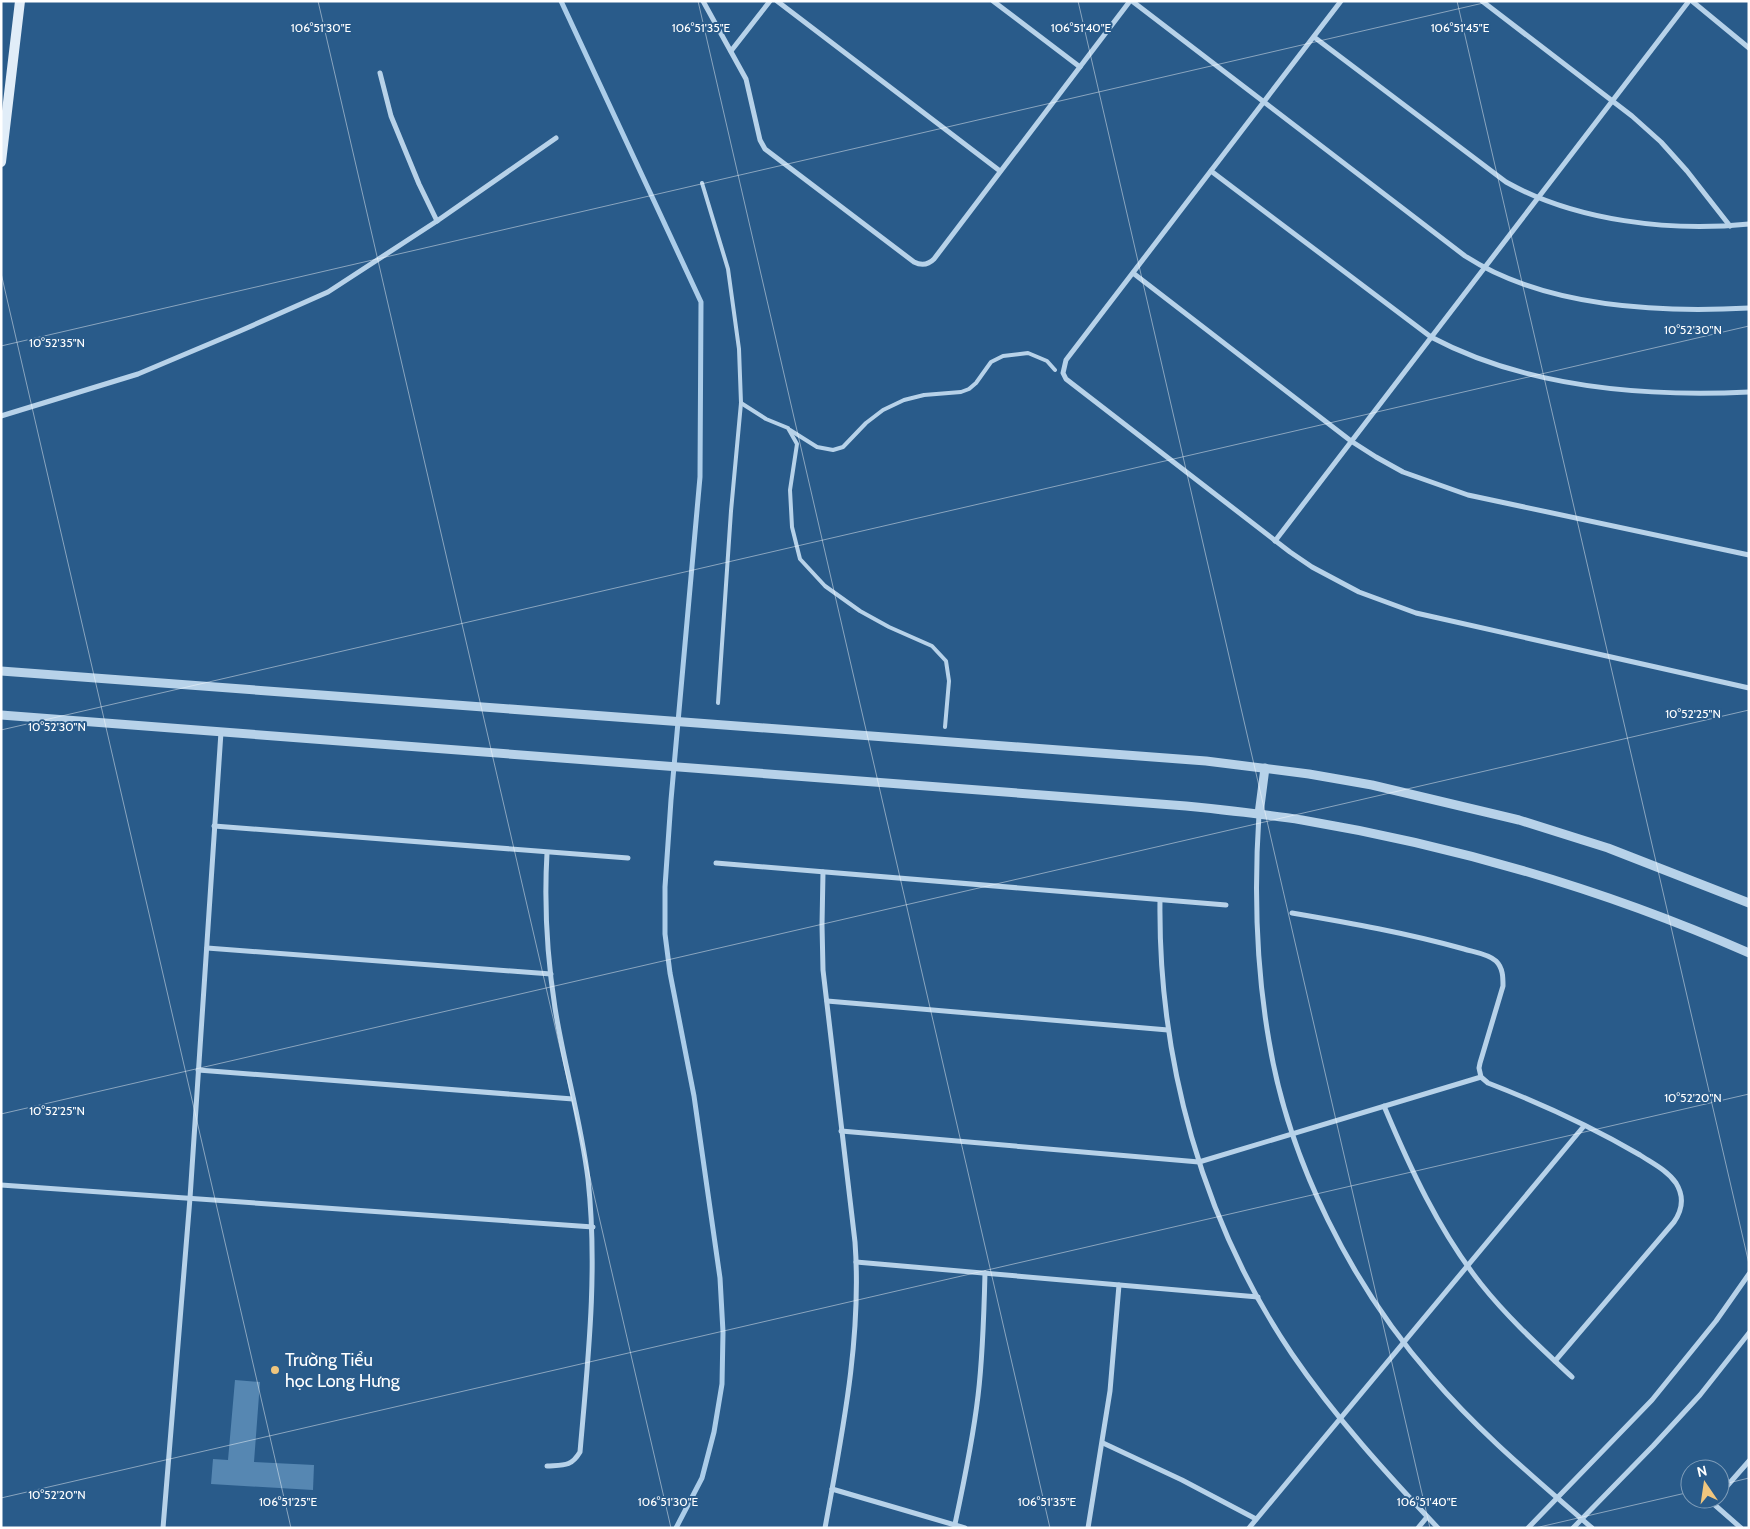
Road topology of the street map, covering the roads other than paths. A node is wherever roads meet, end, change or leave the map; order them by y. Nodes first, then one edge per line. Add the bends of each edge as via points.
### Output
1 (20, 1) edge
2 (704, 1) edge
3 (770, 1) edge
4 (777, 1) edge
5 (994, 1) edge
6 (1131, 1) edge
7 (1341, 1) edge
8 (1482, 1) edge
9 (1691, 1) edge
10 (1314, 36) junction
11 (1749, 48) edge
12 (731, 51) junction
13 (1080, 67) junction
14 (380, 73) dead end
15 (1612, 101) junction
16 (1264, 102) junction
17 (556, 138) dead end
18 (1, 162) edge
19 (1000, 171) junction
20 (1211, 171) junction
21 (702, 183) dead end
22 (1538, 198) junction
23 (437, 221) junction
24 (1749, 224) edge
25 (1730, 226) junction
26 (1484, 269) junction
27 (1133, 273) junction
28 (1749, 308) edge
29 (1431, 337) junction
30 (1055, 370) dead end
31 (1749, 392) edge
32 (741, 403) junction
33 (1, 416) edge
34 (788, 428) junction
35 (1351, 441) junction
36 (1274, 541) junction
37 (1749, 555) edge
38 (1, 671) edge
39 (1749, 688) edge
40 (718, 704) dead end
41 (1, 715) edge
42 (945, 727) dead end
43 (221, 732) junction
44 (1265, 768) junction
45 (1259, 814) junction
46 (214, 826) junction
47 (547, 853) junction
48 (628, 858) dead end
49 (716, 863) dead end
50 (823, 872) junction
51 (1160, 900) junction
52 (1749, 903) edge
53 (1226, 905) dead end
54 (1292, 913) dead end
55 (207, 948) junction
56 (1749, 953) edge
57 (551, 974) junction
58 (827, 1001) junction
59 (1168, 1030) junction
60 (198, 1070) junction
61 (1481, 1077) junction
62 (573, 1099) junction
63 (1384, 1106) junction
64 (1584, 1126) junction
65 (841, 1131) junction
66 (1293, 1133) junction
67 (1199, 1162) junction
68 (1, 1185) edge
69 (190, 1198) junction
70 (593, 1227) junction
71 (856, 1262) junction
72 (1468, 1266) junction
73 (985, 1273) junction
74 (1749, 1274) edge
75 (1119, 1285) junction
76 (1258, 1297) junction
77 (1749, 1333) edge
78 (1404, 1342) junction
79 (1555, 1361) junction
80 (1572, 1377) dead end
81 (1340, 1418) junction
82 (1103, 1444) junction
83 (1749, 1461) edge
84 (547, 1466) dead end
85 (1730, 1483) edge
86 (832, 1489) junction
87 (1557, 1497) junction
88 (1721, 1509) edge
89 (1427, 1517) junction
90 (1256, 1519) junction
91 (1582, 1519) junction
92 (956, 1524) junction
93 (163, 1528) edge
94 (825, 1528) edge
95 (965, 1528) edge
96 (1088, 1528) edge
97 (1249, 1528) edge
98 (1418, 1528) edge
99 (1438, 1528) edge
100 (1528, 1528) edge
101 (1573, 1528) edge
102 (1592, 1528) edge
103 (1741, 1528) edge

1 - 18 main road
2 - 12 street
3 - 12 street
4 - 19 street
5 - 13 street
6 - 13 street
6 - 16 street
7 - 10 street
8 - 15 street
9 - 11 street
9 - 15 street
10 - 16 street
10 - 22 street via 1506,182
12 - 19 street via 746,79 760,140 765,148 917,264 925,265 934,259
13 - 19 street
14 - 23 street via 391,116
15 - 22 street
15 - 25 street via 1661,142
16 - 20 street
16 - 26 street
17 - 23 street
20 - 27 street
20 - 29 street
21 - 32 lane via 728,270 739,349
22 - 25 street via 1590,214 1627,220 1666,225
22 - 26 street
23 - 33 street via 328,292 138,374
24 - 25 street
26 - 28 street via 1545,291 1616,304 1680,310
26 - 29 street
27 - 35 street
27 - 36 street via 1066,360 1063,374 1066,380
29 - 31 street via 1484,362 1572,382 1665,392
29 - 35 street
30 - 34 lane via 1047,361 1028,353 1003,356 992,362 969,389 904,400 883,410 843,446 832,450 817,447
32 - 34 lane
32 - 40 lane
34 - 42 lane via 797,444 790,490 792,527 800,559 825,586 860,611 932,646 946,661 949,681
35 - 36 street
35 - 37 street via 1403,472 1468,495
36 - 39 street via 1336,581 1409,610
38 - 44 street
41 - 43 street
43 - 45 street via 1156,803
43 - 46 street
44 - 45 street
44 - 52 street via 1372,785 1519,820 1608,848
45 - 56 street via 1381,835 1521,870 1655,914
45 - 66 street via 1256,895 1262,996 1269,1043
46 - 47 street
46 - 55 street
47 - 48 street
47 - 57 street via 546,918
49 - 50 street
50 - 51 street
50 - 58 street via 823,970
51 - 53 street
51 - 59 street via 1162,981
54 - 61 street via 1442,943 1495,960 1503,976 1503,986 1480,1063
55 - 57 street
55 - 60 street
57 - 62 street
58 - 59 street
58 - 65 street
59 - 67 street
60 - 62 street
60 - 69 street
61 - 63 street
61 - 64 street
62 - 70 street via 588,1177
63 - 66 street
63 - 72 street via 1430,1204
64 - 72 street
64 - 79 street via 1668,1174 1676,1183 1682,1202 1674,1222
65 - 67 street
65 - 71 street
66 - 67 street
66 - 78 street via 1323,1209 1349,1259
67 - 76 street via 1236,1255
68 - 69 street
69 - 70 street
69 - 93 street
70 - 84 street via 592,1310 580,1452 574,1461
71 - 73 street
71 - 86 street via 851,1368
72 - 78 street
72 - 79 street via 1509,1316
73 - 75 street
73 - 92 street via 978,1396
74 - 87 street via 1716,1321 1652,1400
75 - 76 street
75 - 82 street
76 - 81 street via 1292,1354
77 - 91 street via 1700,1395
78 - 81 street
78 - 87 street via 1460,1409
79 - 80 street
81 - 89 street
81 - 90 street
82 - 90 street
82 - 96 street
83 - 85 street
86 - 92 street
86 - 94 street
87 - 91 street
87 - 100 street
88 - 103 street
89 - 98 street
89 - 99 street
90 - 97 street
91 - 101 street
91 - 102 street
92 - 95 street

